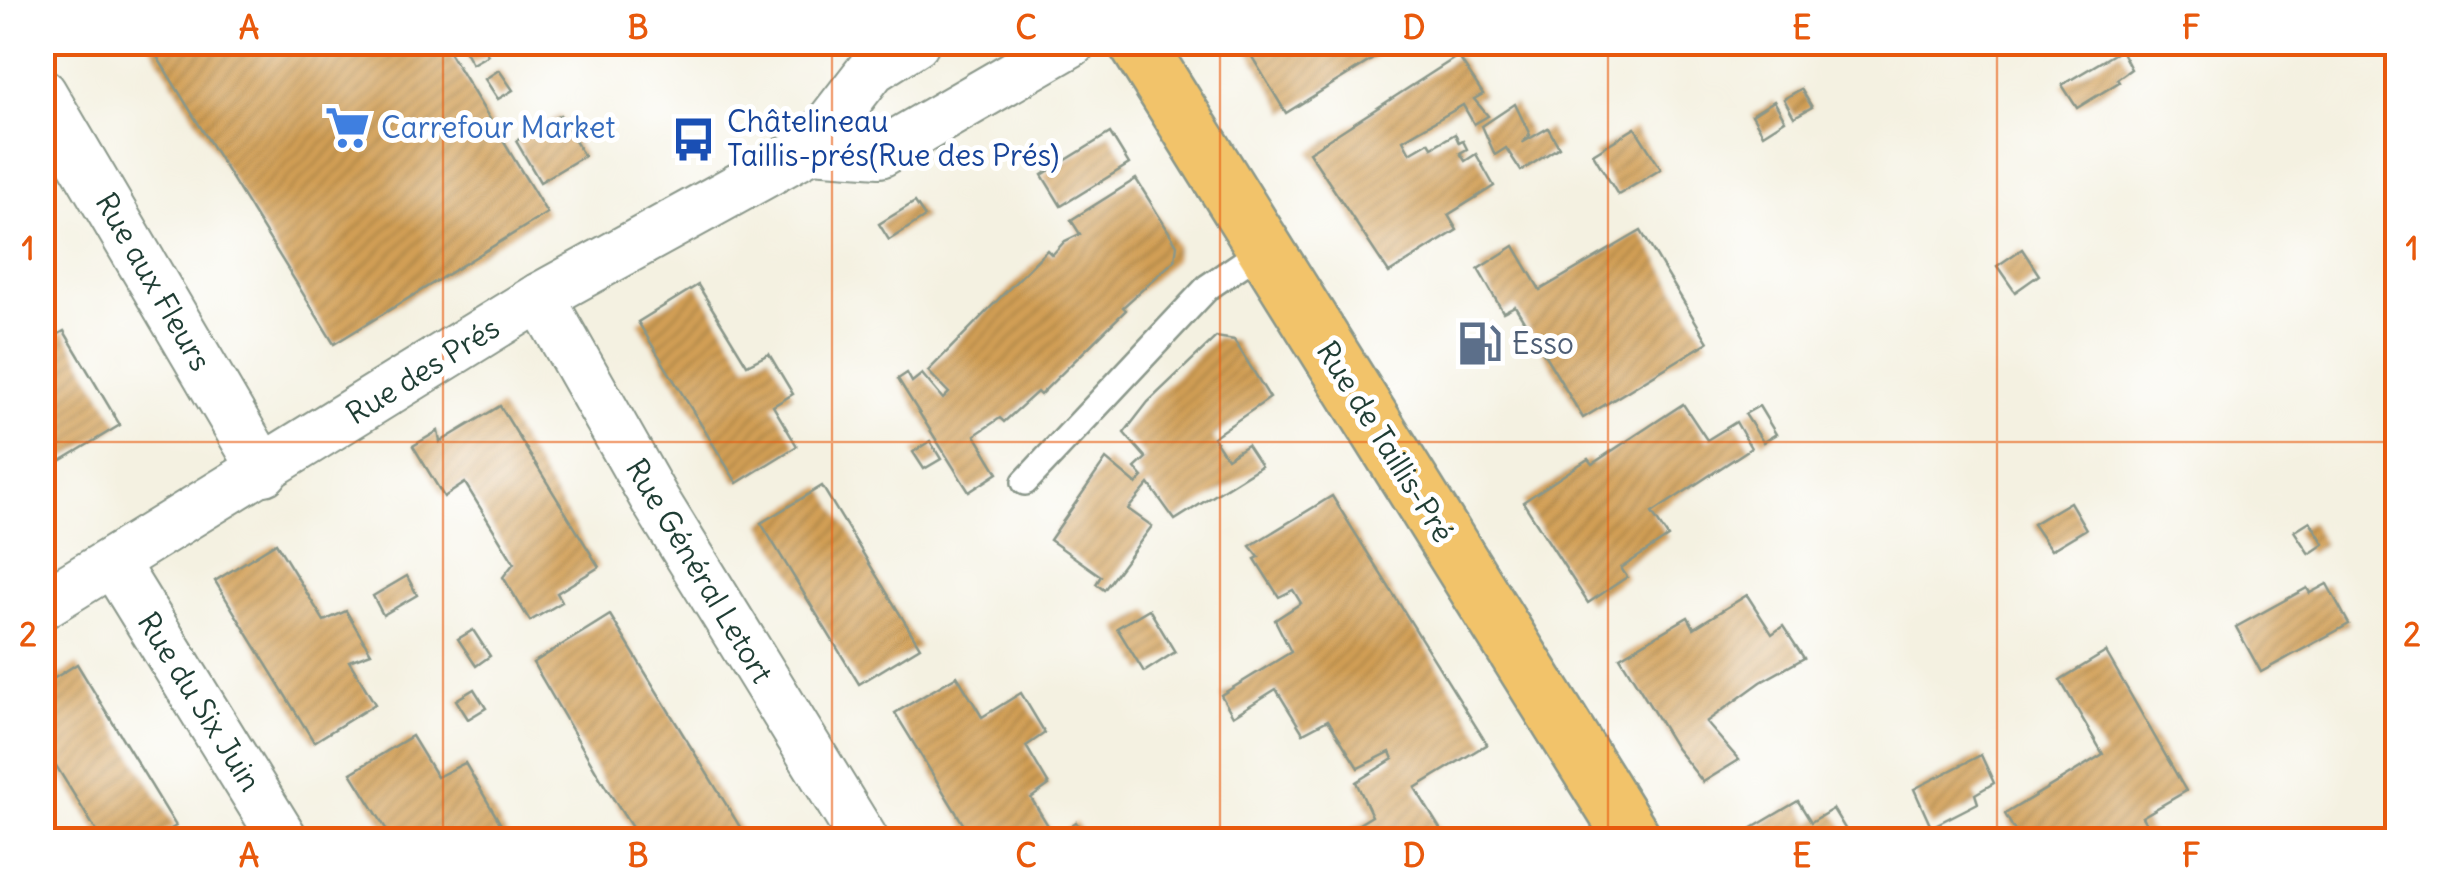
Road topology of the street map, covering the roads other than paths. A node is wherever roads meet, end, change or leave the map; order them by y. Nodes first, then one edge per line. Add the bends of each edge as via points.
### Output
1 (915, 42) edge
2 (1072, 42) edge
3 (1136, 42) edge
4 (42, 93) edge
5 (811, 148) junction
6 (1264, 249) junction
7 (540, 297) junction
8 (264, 470) junction
9 (1024, 482) dead end
10 (114, 564) junction
11 (42, 605) edge
12 (1618, 828) edge
13 (284, 840) edge
14 (864, 840) edge

1 - 5 street via 872,69
2 - 5 street via 880,153
3 - 6 main road, Rue de Taillis-Pré
4 - 8 street, Rue aux Fleurs
5 - 7 street, Rue des Prés
6 - 9 lane via 1208,287
6 - 12 main road, Rue de Taillis-Pré
7 - 8 street, Rue des Prés
7 - 14 street, Rue Général Letort via 655,500
8 - 10 street, Rue des Prés
10 - 11 street, Rue des Prés
10 - 13 street, Rue du Six Juin

